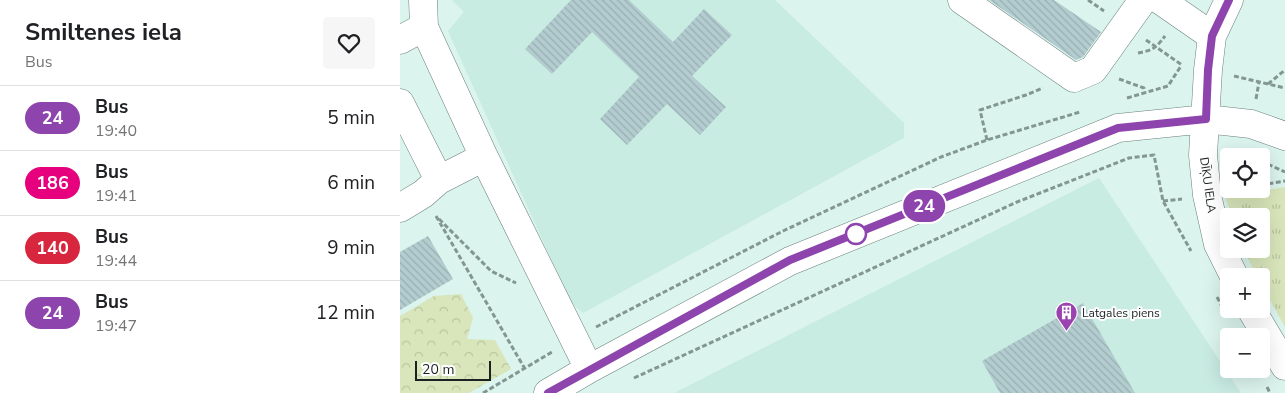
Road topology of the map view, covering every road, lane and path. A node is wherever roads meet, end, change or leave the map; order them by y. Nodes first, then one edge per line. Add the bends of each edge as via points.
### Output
1 (423, 0) edge
2 (962, 0) edge
3 (1143, 0) edge
4 (1160, 0) edge
5 (1229, 0) edge
6 (424, 27) junction
7 (1212, 36) junction
8 (400, 40) edge
9 (1165, 54) dead end
10 (1172, 58) dead end
11 (1285, 70) edge
12 (1232, 76) dead end
13 (1259, 82) junction
14 (1268, 84) junction
15 (1285, 88) edge
16 (1026, 96) dead end
17 (1255, 99) dead end
18 (400, 103) edge
19 (1206, 119) junction
20 (1285, 136) edge
21 (986, 140) dead end
22 (1154, 155) dead end
23 (484, 157) junction
24 (1270, 165) edge
25 (1285, 172) edge
26 (439, 180) junction
27 (1285, 181) edge
28 (1270, 184) edge
29 (1186, 198) dead end
30 (1163, 201) dead end
31 (400, 208) edge
32 (1230, 268) edge
33 (516, 283) dead end
34 (1257, 318) edge
35 (1285, 366) edge
36 (525, 369) dead end
37 (590, 369) junction
38 (628, 380) dead end
39 (548, 393) edge

1 - 6 street
2 - 3 street via 1074,78 1093,70
4 - 7 street
5 - 7 street, DĪĶU IELA
6 - 8 street
6 - 23 street
7 - 19 street, DĪĶU IELA
9 - 10 path
11 - 14 path
12 - 13 path
13 - 14 path
13 - 17 path
14 - 15 path
16 - 21 path via 980,110
18 - 26 street
19 - 20 street via 1251,124
19 - 32 street, DĪĶU IELA via 1203,155 1207,195 1218,244
19 - 37 street via 1118,128 790,260
22 - 38 path via 1129,158 1017,202
23 - 26 street
23 - 37 street
24 - 25 path
26 - 31 street via 424,194
27 - 28 path
29 - 30 path
33 - 36 path via 490,271 435,215
34 - 35 street
37 - 39 street

